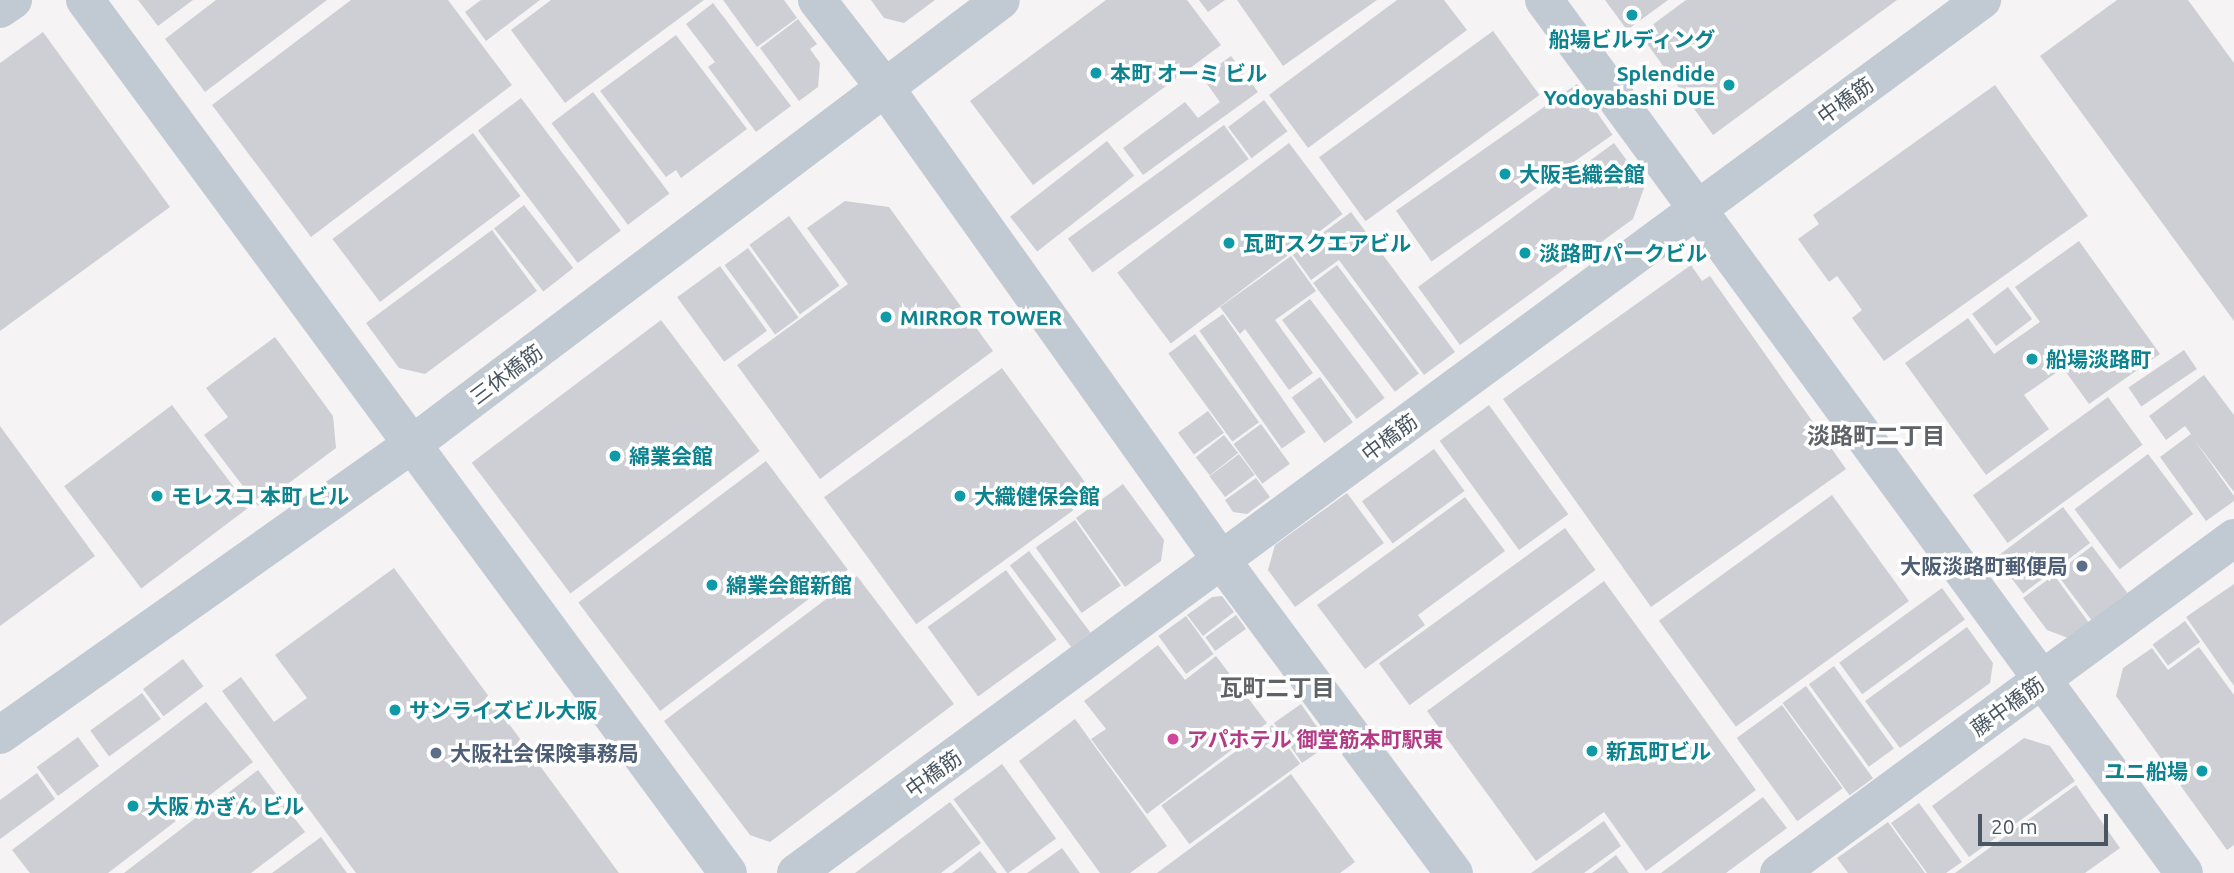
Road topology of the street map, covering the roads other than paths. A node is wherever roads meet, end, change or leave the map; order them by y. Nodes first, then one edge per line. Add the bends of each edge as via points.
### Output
1 (13, 0) edge
2 (85, 0) edge
3 (817, 0) edge
4 (1001, 0) edge
5 (1544, 0) edge
6 (1982, 0) edge
7 (0, 9) edge
8 (886, 89) junction
9 (1696, 209) junction
10 (414, 443) junction
11 (2234, 538) edge
12 (1222, 561) junction
13 (2042, 679) junction
14 (0, 735) edge
15 (728, 873) edge
16 (796, 873) edge
17 (1454, 873) edge
18 (1779, 873) edge
19 (2184, 873) edge

1 - 7 street
2 - 10 street
3 - 8 street
4 - 8 street, 三休橋筋
5 - 9 street
6 - 9 street, 中橋筋
8 - 10 street, 三休橋筋
8 - 12 street
9 - 12 street, 中橋筋
9 - 13 street
10 - 14 street, 三休橋筋
10 - 15 street
11 - 13 street, 藤中橋筋
12 - 16 street, 中橋筋
12 - 17 street
13 - 18 street, 藤中橋筋
13 - 19 street

